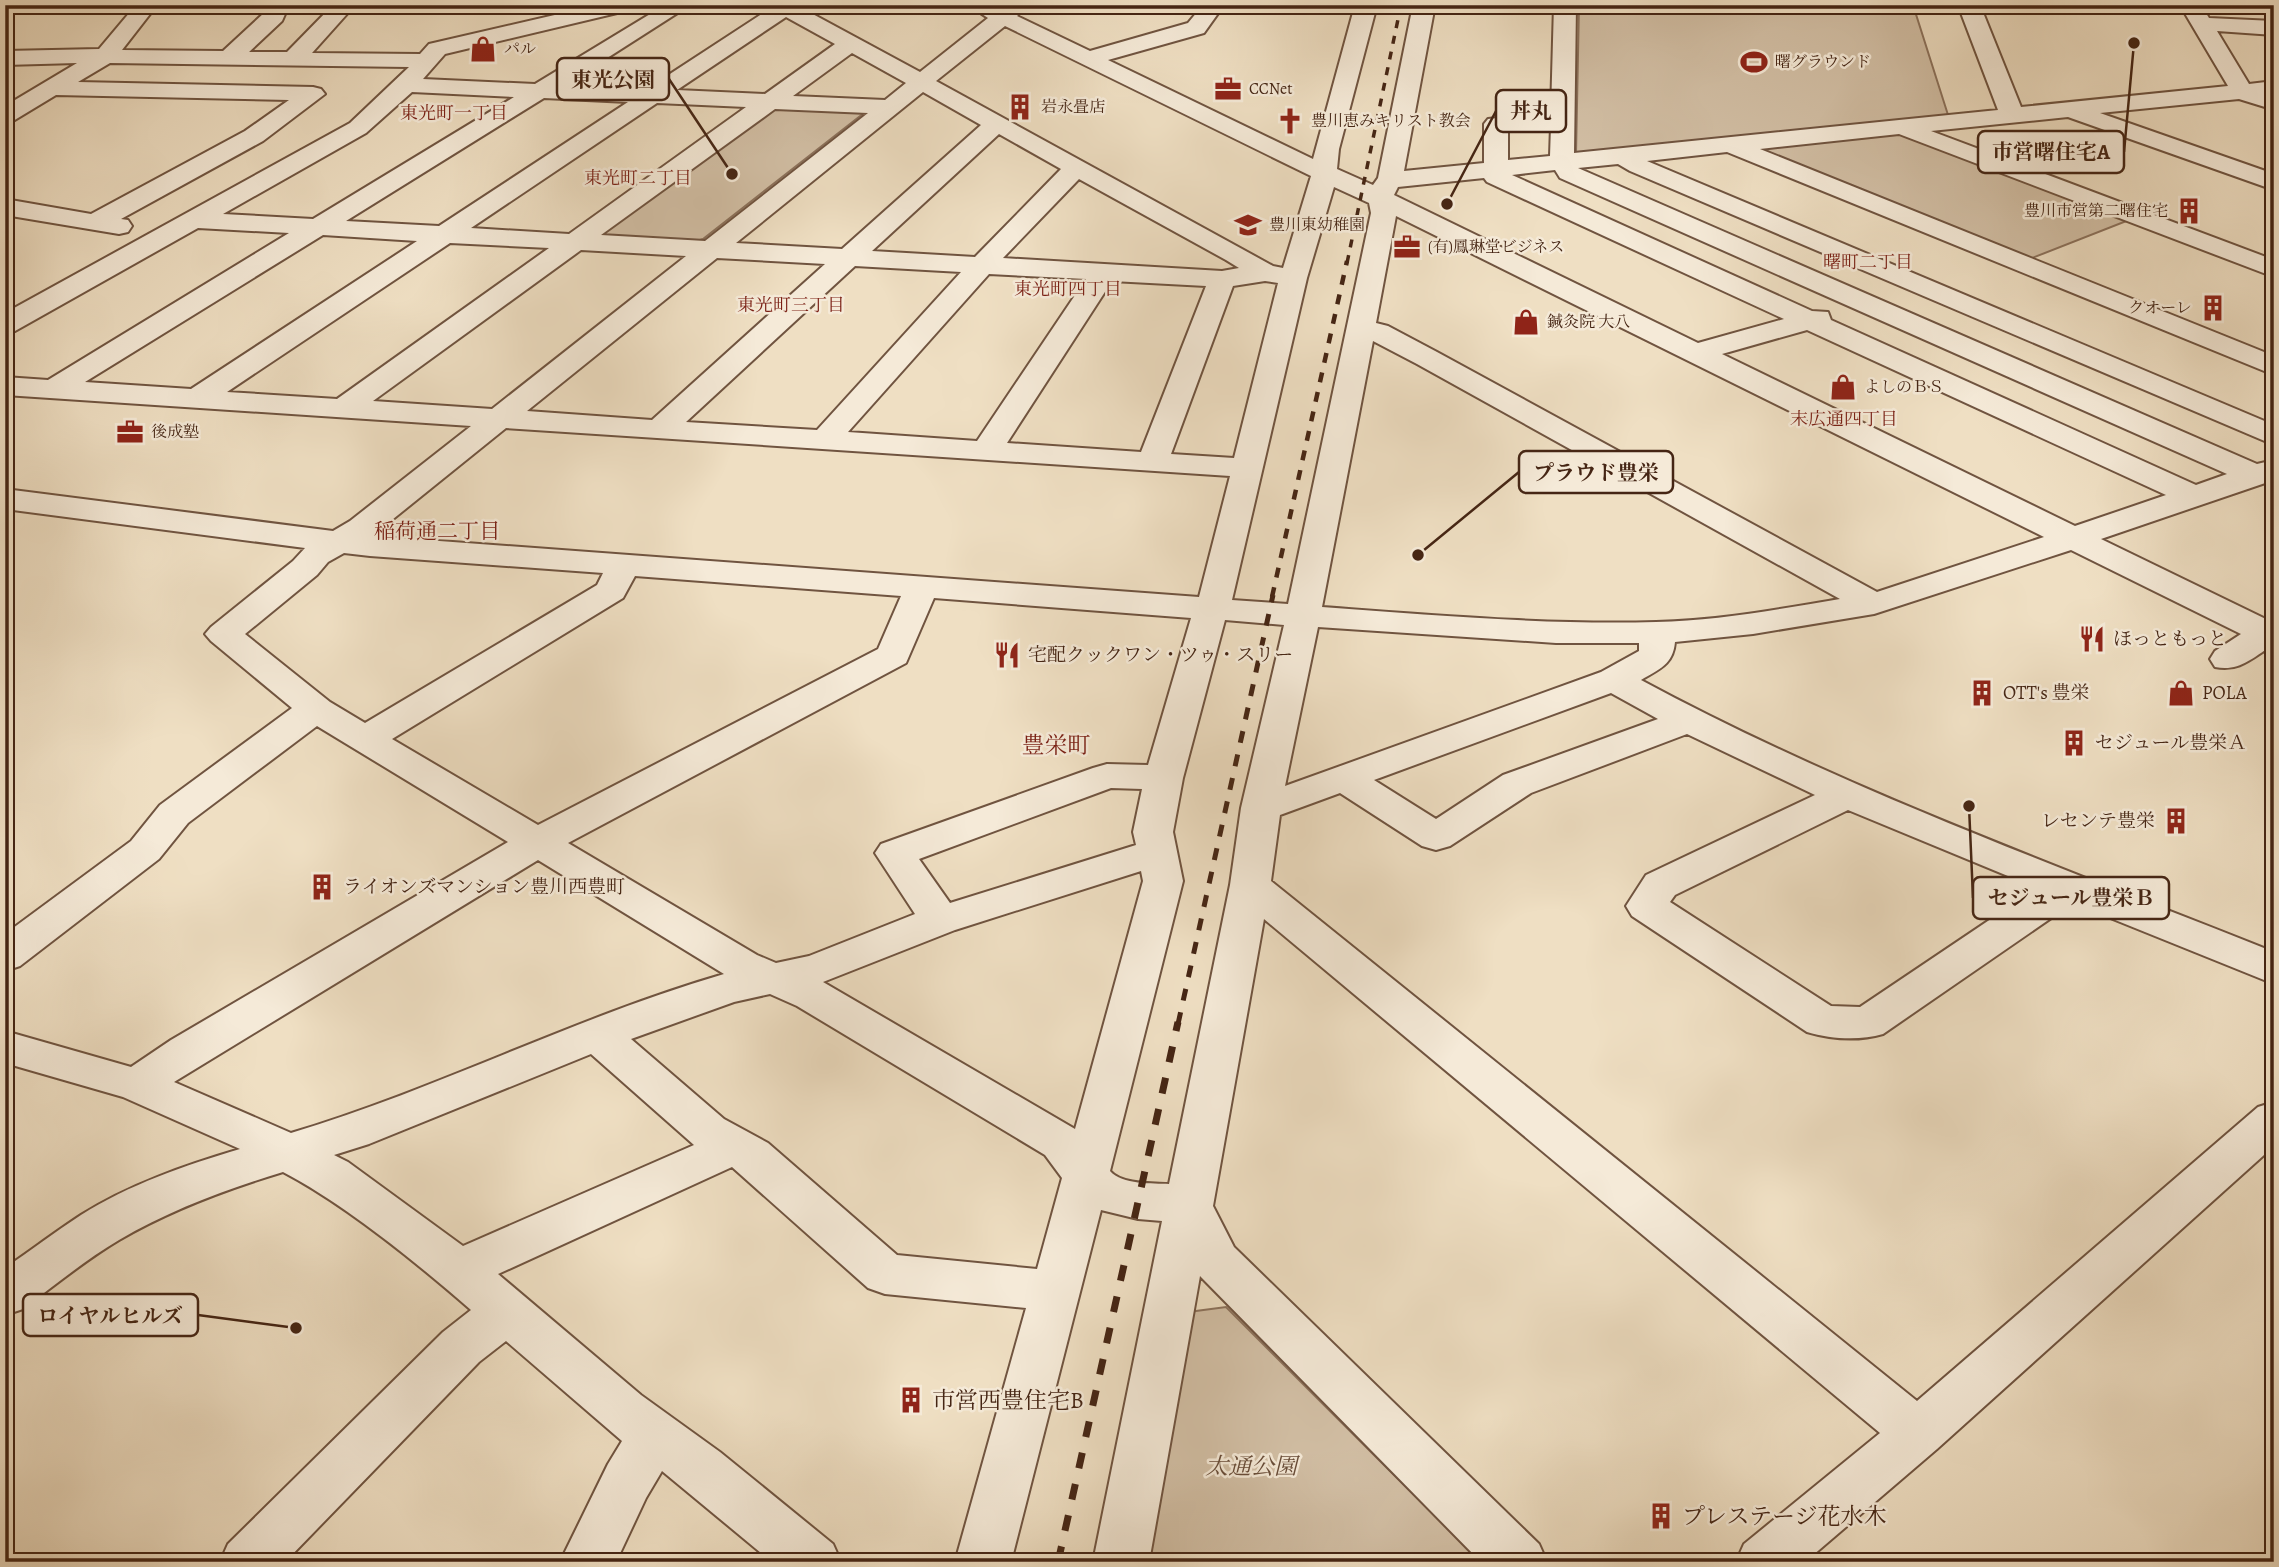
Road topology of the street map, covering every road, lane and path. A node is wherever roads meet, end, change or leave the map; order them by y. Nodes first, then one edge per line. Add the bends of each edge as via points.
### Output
1 (147, 5) edge
2 (278, 5) edge
3 (345, 5) edge
4 (627, 5) edge
5 (680, 5) edge
6 (1214, 5) edge
7 (1366, 5) edge
8 (1424, 5) edge
9 (1565, 5) edge
10 (1969, 5) edge
11 (783, 7) edge
12 (1000, 9) edge
13 (567, 11) edge
14 (2196, 14) edge
15 (2274, 28) edge
16 (850, 44) junction
17 (491, 53) junction
18 (105, 56) junction
19 (5, 58) edge
20 (229, 58) junction
21 (293, 59) junction
22 (1088, 59) junction
23 (425, 61) junction
24 (922, 83) junction
25 (406, 85) junction
26 (449, 87) junction
27 (53, 88) junction
28 (2274, 88) edge
29 (538, 91) junction
30 (2243, 92) junction
31 (654, 96) junction
32 (768, 102) junction
33 (2274, 103) edge
34 (890, 107) junction
35 (2068, 110) junction
36 (5, 116) edge
37 (2013, 117) junction
38 (1562, 118) junction
39 (997, 123) junction
40 (1902, 129) junction
41 (1731, 146) junction
42 (1625, 158) junction
43 (1562, 163) junction
44 (1076, 167) junction
45 (1494, 170) junction
46 (1324, 173) junction
47 (2274, 183) edge
48 (1385, 189) junction
49 (5, 207) edge
50 (193, 220) junction
51 (95, 222) junction
52 (316, 227) junction
53 (166, 234) junction
54 (445, 234) junction
55 (576, 241) junction
56 (709, 249) junction
57 (846, 257) junction
58 (2016, 262) junction
59 (982, 265) junction
60 (2274, 269) edge
61 (1104, 272) junction
62 (1265, 273) junction
63 (1293, 278) junction
64 (1222, 279) junction
65 (1923, 287) junction
66 (1866, 304) junction
67 (1809, 321) junction
68 (5, 325) edge
69 (1359, 329) junction
70 (1695, 353) junction
71 (2274, 366) edge
72 (5, 386) edge
73 (54, 389) junction
74 (198, 398) junction
75 (344, 408) junction
76 (501, 418) junction
77 (660, 429) junction
78 (2274, 436) edge
79 (826, 439) junction
80 (986, 450) junction
81 (1153, 461) junction
82 (1246, 468) junction
83 (2264, 472) edge
84 (2194, 496) junction
85 (5, 499) edge
86 (2073, 538) junction
87 (337, 543) junction
88 (623, 566) junction
89 (920, 588) junction
90 (1874, 604) junction
91 (1213, 608) junction
92 (1303, 615) junction
93 (1658, 633) junction
94 (2270, 635) edge
95 (2228, 659) dead end
96 (1614, 680) junction
97 (317, 710) junction
98 (1689, 721) junction
99 (368, 738) junction
100 (1164, 778) junction
101 (1343, 778) junction
102 (1847, 795) junction
103 (1261, 808) junction
104 (540, 841) junction
105 (1159, 851) junction
106 (1250, 885) junction
107 (2069, 886) junction
108 (940, 920) junction
109 (5, 956) edge
110 (2274, 969) edge
111 (771, 977) junction
112 (597, 1034) junction
113 (5, 1047) edge
114 (137, 1085) junction
115 (2274, 1119) edge
116 (731, 1144) junction
117 (289, 1153) junction
118 (1086, 1172) junction
119 (1188, 1204) junction
120 (459, 1270) junction
121 (1057, 1291) junction
122 (5, 1295) edge
123 (506, 1312) junction
124 (1918, 1433) junction
125 (655, 1434) junction
126 (248, 1562) edge
127 (588, 1562) edge
128 (813, 1562) edge
129 (983, 1562) edge
130 (1121, 1562) edge
131 (1519, 1562) edge
132 (1765, 1562) edge

1 - 18 street
2 - 20 street via 274,16
3 - 21 street
4 - 13 street
5 - 29 street
6 - 22 street via 1196,28
7 - 46 street
8 - 48 street
9 - 38 street
10 - 37 street
11 - 16 street
11 - 31 street
12 - 22 street
12 - 24 street
13 - 17 street
14 - 15 street
14 - 30 street
16 - 24 street
16 - 32 street
17 - 23 street via 437,49
17 - 26 street
18 - 19 street
18 - 20 street
18 - 27 street
20 - 21 street
21 - 23 street
22 - 46 street
23 - 25 street
24 - 34 street
24 - 39 street
25 - 26 street
25 - 50 street via 358,128
26 - 29 street
27 - 36 street
27 - 51 street via 313,94 254,136
28 - 30 street
29 - 31 street
29 - 52 street
30 - 33 street
30 - 35 street
31 - 32 street
31 - 54 street
32 - 34 street
32 - 55 street
34 - 56 street
35 - 37 street
35 - 47 street
37 - 40 street
38 - 43 street
38 - 45 street via 1496,124
39 - 44 street
39 - 57 street
40 - 41 street
40 - 60 street
41 - 42 street
41 - 58 street
42 - 43 street
42 - 65 street
43 - 45 street
43 - 66 street via 1569,173
44 - 59 street
44 - 62 street
45 - 48 street
45 - 67 street via 1496,177
46 - 48 street
46 - 63 street
48 - 69 street
48 - 70 street
49 - 51 street
50 - 52 street
50 - 53 street
51 - 53 street
52 - 54 street
52 - 73 street
53 - 68 street
54 - 55 street
54 - 74 street
55 - 56 street
55 - 75 street
56 - 57 street
56 - 76 street
57 - 59 street
57 - 77 street
58 - 65 street
58 - 71 street
59 - 61 street
59 - 79 street
61 - 64 street
61 - 80 street
62 - 63 street
62 - 64 street
63 - 82 street
64 - 81 street
65 - 66 street
65 - 78 street
66 - 67 street
66 - 83 street
67 - 70 street
67 - 84 street
69 - 90 street via 1378,332 1427,358
69 - 92 street
70 - 86 street
72 - 73 street
73 - 74 street
74 - 75 street
75 - 76 street
76 - 77 street
76 - 87 street
77 - 79 street
79 - 80 street
80 - 81 street
81 - 82 street
82 - 91 street
83 - 84 street
84 - 86 street
85 - 87 street
86 - 90 street
86 - 94 street
87 - 88 street
87 - 97 street via 316,555 223,634
88 - 89 street
88 - 99 street via 611,591
89 - 91 street
89 - 104 street via 893,655
90 - 93 street via 1753,624
91 - 92 street
91 - 100 street
92 - 93 street via 1556,632
92 - 103 street
93 - 96 street via 1656,656
94 - 95 street
96 - 98 street
96 - 101 street
97 - 99 street
97 - 109 street via 174,814 145,850
98 - 101 street via 1517,784 1436,837
98 - 102 street
99 - 104 street
100 - 105 street via 1153,832
100 - 108 street via 1107,776 895,853
101 - 103 street
102 - 107 street
102 - 107 street via 1660,885 1647,906 1822,1021 1868,1023
103 - 106 street
104 - 111 street via 741,965
104 - 114 street
105 - 108 street
105 - 118 street via 1163,881
106 - 119 street
106 - 124 street
107 - 110 street
108 - 111 street via 817,969
111 - 112 street
111 - 118 street via 812,995 1061,1143
112 - 116 street via 708,1130
112 - 117 street via 354,1132
113 - 114 street
114 - 117 street
115 - 124 street
116 - 120 street via 705,1161
116 - 121 street via 751,1156 885,1274
117 - 120 street via 331,1175
117 - 122 street via 221,1173 134,1209 63,1252
118 - 119 street via 1099,1191
118 - 121 street
119 - 130 street
119 - 131 street via 1217,1262
120 - 123 street
121 - 129 street
123 - 125 street
123 - 126 street via 461,1347
124 - 132 street
125 - 127 street
125 - 128 street

